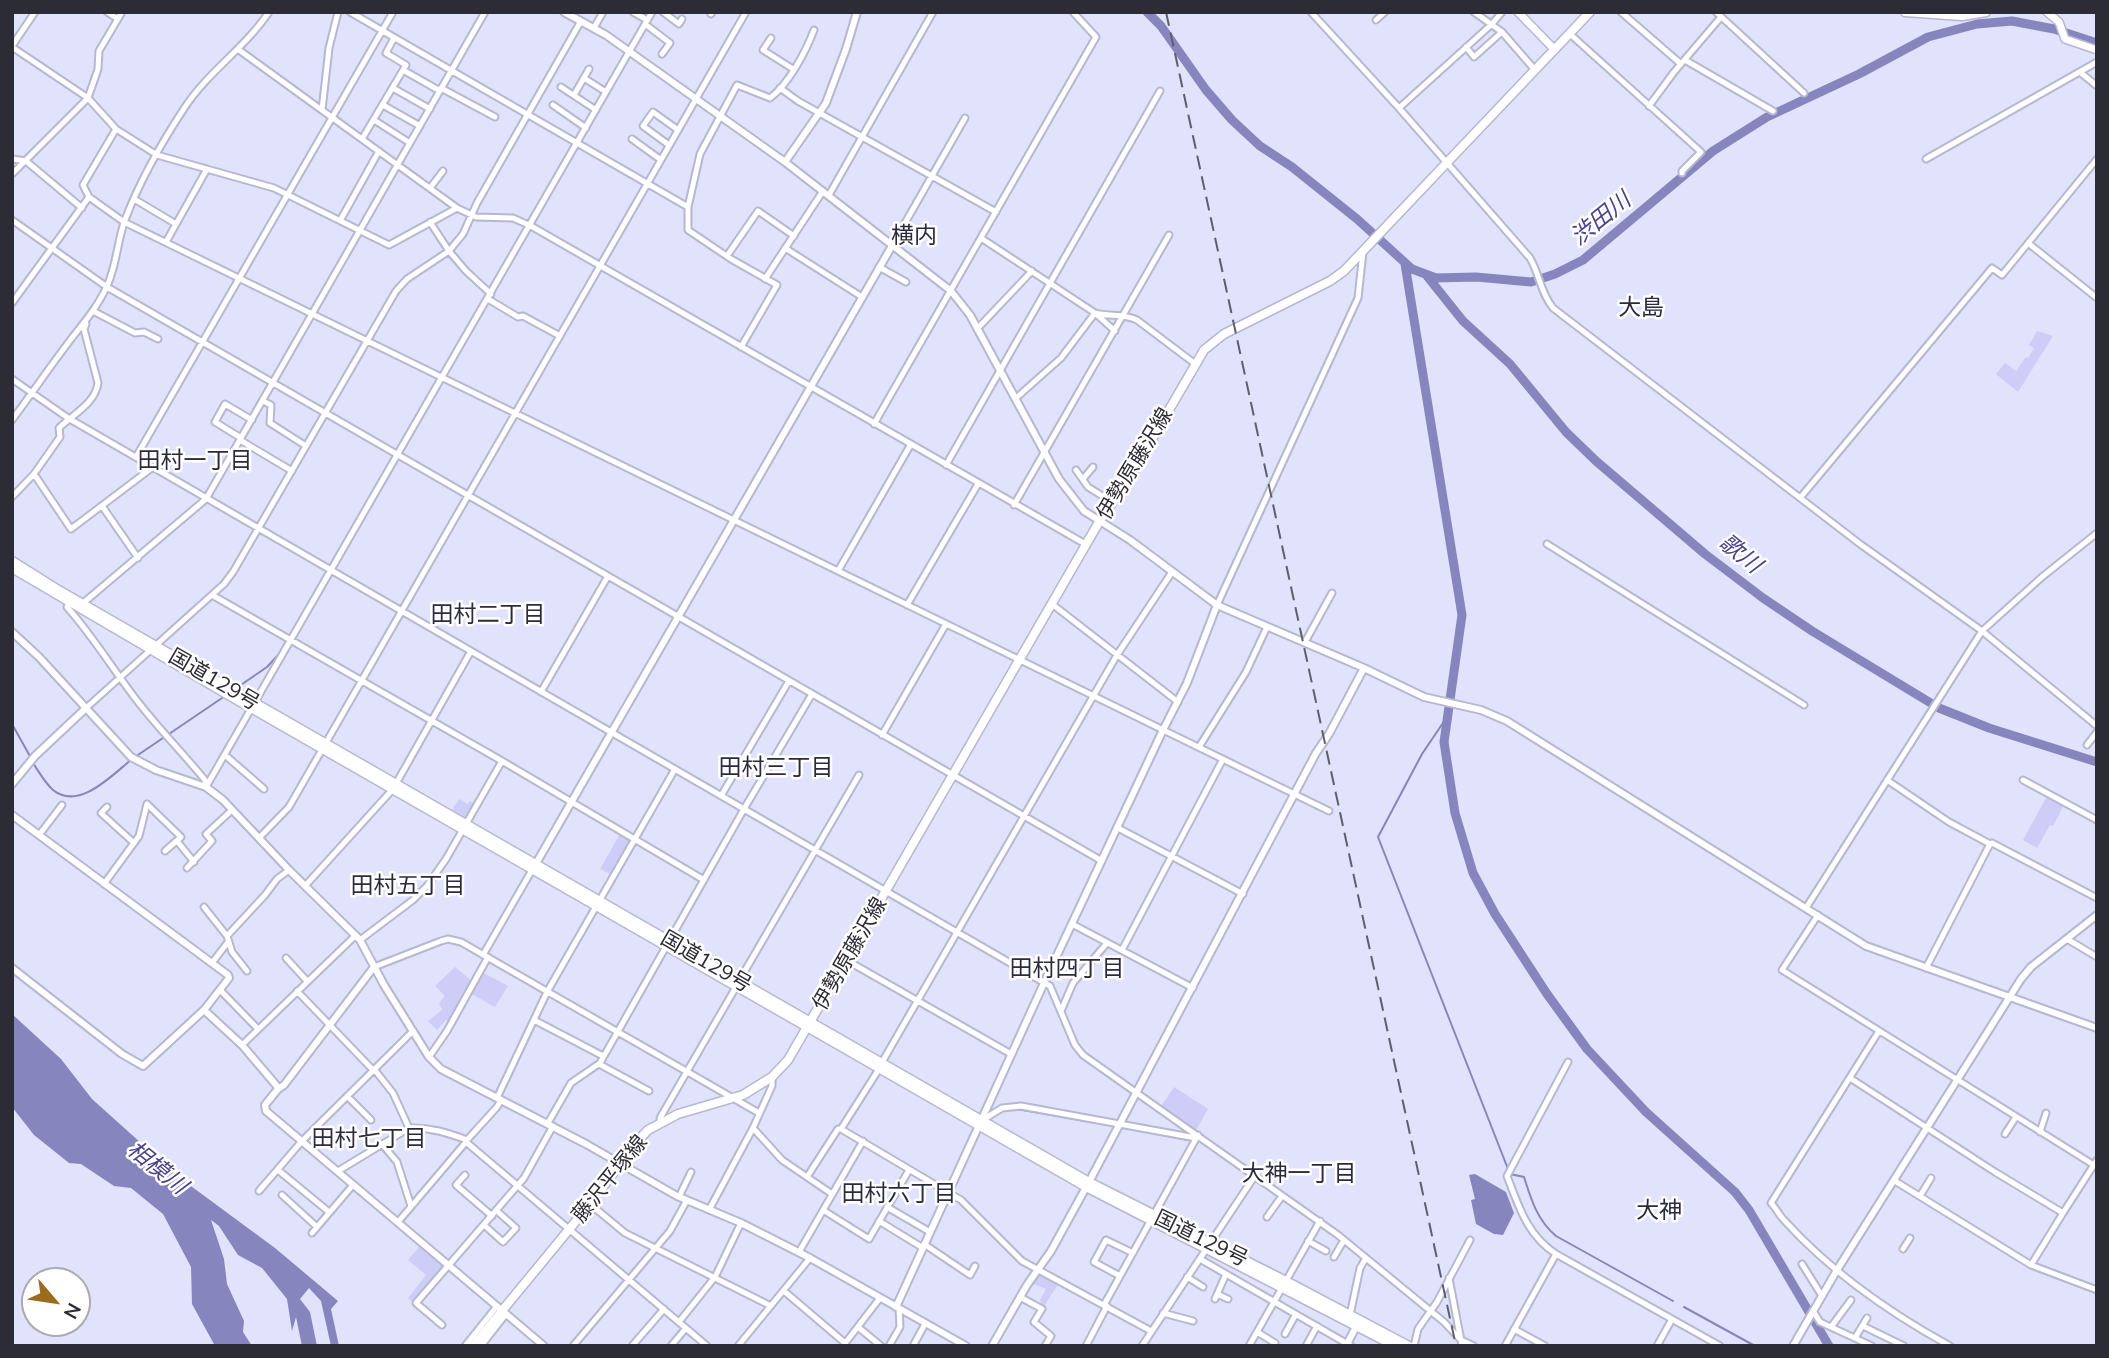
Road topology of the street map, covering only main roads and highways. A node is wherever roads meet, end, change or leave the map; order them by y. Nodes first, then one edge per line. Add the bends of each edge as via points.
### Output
1 (1518, 12) edge
2 (1590, 12) edge
3 (1905, 12) edge
4 (1986, 12) edge
5 (2047, 12) edge
6 (1950, 14) edge
7 (1555, 50) junction
8 (2097, 50) edge
9 (12, 561) edge
10 (12, 568) edge
11 (81, 611) junction
12 (152, 647) junction
13 (809, 1026) junction
14 (1354, 1320) junction
15 (473, 1346) edge
16 (1395, 1346) edge
17 (1409, 1346) edge

1 - 7 main road
2 - 7 main road, 伊勢原藤沢線
3 - 6 main road
4 - 6 main road
5 - 8 main road via 2070,41
7 - 13 main road, 伊勢原藤沢線 via 1344,271 1215,339 1194,363
9 - 11 main road, 国道129号
10 - 11 main road, 国道129号
11 - 12 main road, 国道129号
11 - 12 main road, 国道129号
12 - 13 main road, 国道129号
13 - 14 main road, 国道129号 via 1088,1185
13 - 15 main road, 藤沢平塚線 via 793,1054 762,1085 661,1122 633,1146
14 - 16 main road, 国道129号
14 - 17 main road, 国道129号

